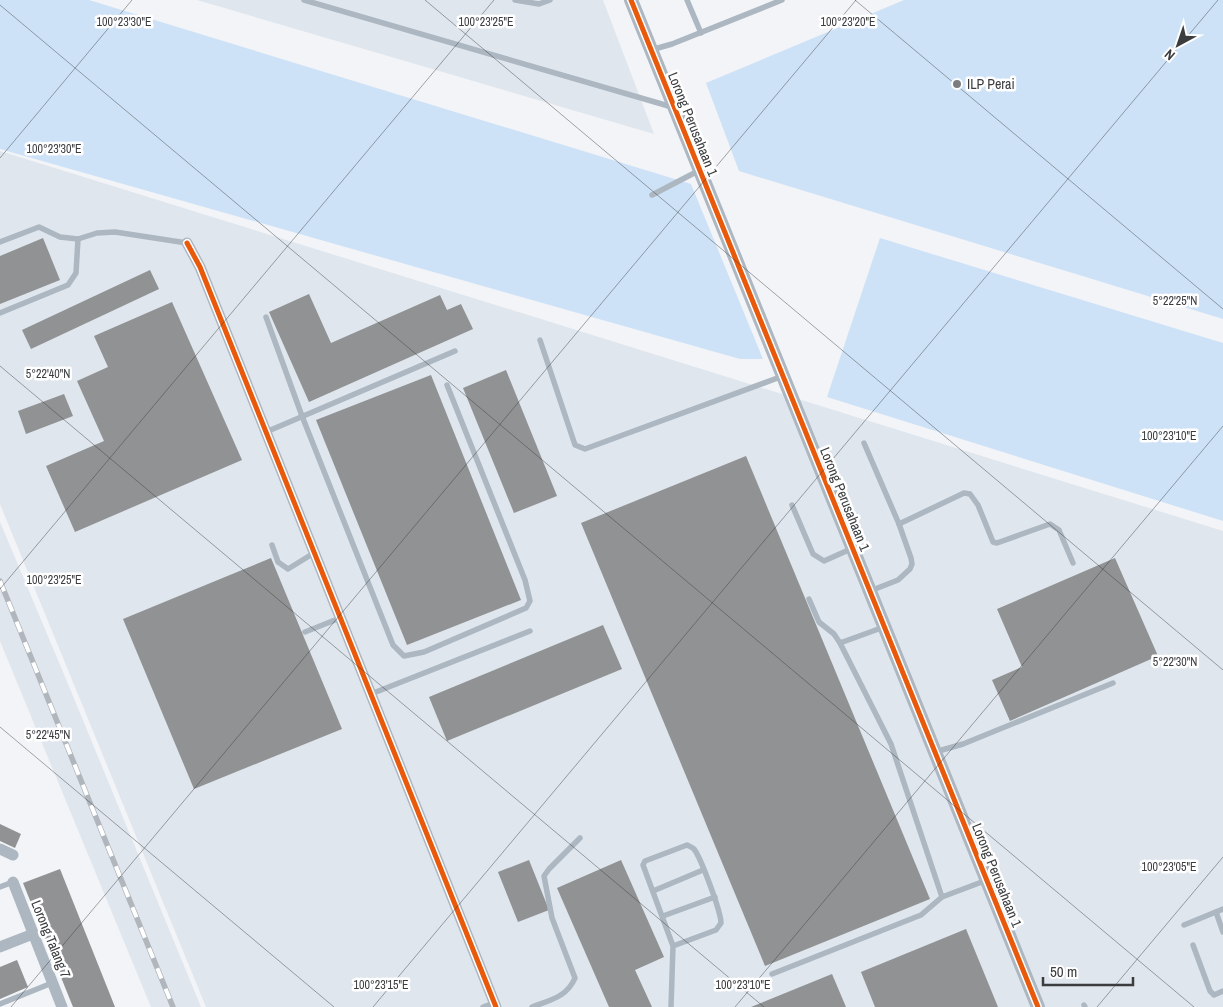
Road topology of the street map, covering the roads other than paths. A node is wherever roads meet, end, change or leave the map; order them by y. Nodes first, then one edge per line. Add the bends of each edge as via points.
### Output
1 (304, 0) edge
2 (514, 0) edge
3 (550, 0) edge
4 (631, 0) edge
5 (687, 0) edge
6 (782, 0) edge
7 (701, 33) junction
8 (651, 50) junction
9 (674, 107) junction
10 (700, 170) junction
11 (652, 195) dead end
12 (78, 239) junction
13 (0, 242) edge
14 (188, 243) joint
15 (0, 313) edge
16 (266, 317) dead end
17 (540, 340) dead end
18 (455, 351) dead end
19 (783, 376) junction
20 (447, 385) dead end
21 (302, 416) junction
22 (266, 432) junction
23 (864, 443) dead end
24 (792, 505) dead end
25 (899, 524) junction
26 (272, 545) dead end
27 (853, 548) junction
28 (314, 553) junction
29 (1073, 563) dead end
30 (870, 591) junction
31 (809, 599) dead end
32 (340, 618) junction
33 (884, 627) junction
34 (530, 631) dead end
35 (305, 632) dead end
36 (840, 642) junction
37 (1113, 683) dead end
38 (371, 694) junction
39 (935, 752) junction
40 (580, 838) dead end
41 (0, 849) edge
42 (13, 855) dead end
43 (704, 870) junction
44 (987, 880) junction
45 (13, 882) joint
46 (0, 887) edge
47 (653, 891) junction
48 (715, 897) junction
49 (942, 898) junction
50 (1223, 909) edge
51 (1216, 912) junction
52 (663, 916) junction
53 (1184, 925) dead end
54 (1223, 932) edge
55 (33, 934) junction
56 (1194, 945) dead end
57 (672, 946) junction
58 (0, 947) edge
59 (772, 974) dead end
60 (52, 982) junction
61 (1223, 991) edge
62 (0, 1004) edge
63 (495, 1005) edge
64 (62, 1007) edge
65 (483, 1007) edge
66 (532, 1007) edge
67 (672, 1007) edge
68 (1038, 1007) edge

1 - 9 lane
2 - 3 lane via 539,4
4 - 8 street, Lorong Perusahaan 1
5 - 7 lane
6 - 7 lane
7 - 8 lane
8 - 9 street, Lorong Perusahaan 1
9 - 10 street, Lorong Perusahaan 1
10 - 11 lane
10 - 19 street, Lorong Perusahaan 1
12 - 13 lane via 60,237 39,227
12 - 14 lane via 115,232
12 - 15 lane via 76,273 68,285
14 - 22 street
16 - 21 lane
17 - 19 lane via 575,446 585,449
18 - 21 lane
19 - 27 street, Lorong Perusahaan 1
20 - 21 lane via 525,580 530,601 526,608 424,652 404,656 393,644
21 - 22 lane
22 - 28 street
23 - 25 lane
24 - 27 lane via 813,554 824,561
25 - 29 lane via 964,493 970,494 994,542 1050,524 1058,530
25 - 30 lane via 911,558 910,569 898,580
26 - 28 lane via 278,562 288,569
27 - 30 street, Lorong Perusahaan 1
28 - 32 street
30 - 33 street, Lorong Perusahaan 1
31 - 36 lane via 818,622
32 - 35 lane
32 - 38 street
33 - 36 lane
33 - 39 street, Lorong Perusahaan 1
34 - 38 lane
36 - 49 lane via 891,744
37 - 39 lane via 963,744
38 - 63 street
39 - 44 street, Lorong Perusahaan 1
40 - 66 lane via 544,876 552,918 575,978 564,994
41 - 42 street
43 - 47 lane
43 - 47 lane via 694,849 687,845 645,861 643,866
43 - 48 lane
44 - 49 lane
44 - 68 street, Lorong Perusahaan 1
45 - 46 lane
45 - 55 street, Lorong Talang 7
47 - 52 lane
48 - 52 lane
48 - 57 lane via 721,919 719,927
49 - 59 lane via 921,915
50 - 51 lane
51 - 53 lane
51 - 54 lane
52 - 57 lane
55 - 58 street
55 - 60 street, Lorong Talang 7
56 - 61 lane via 1210,991 1214,995
57 - 67 lane
60 - 62 lane
60 - 64 street, Lorong Talang 7
63 - 65 lane

